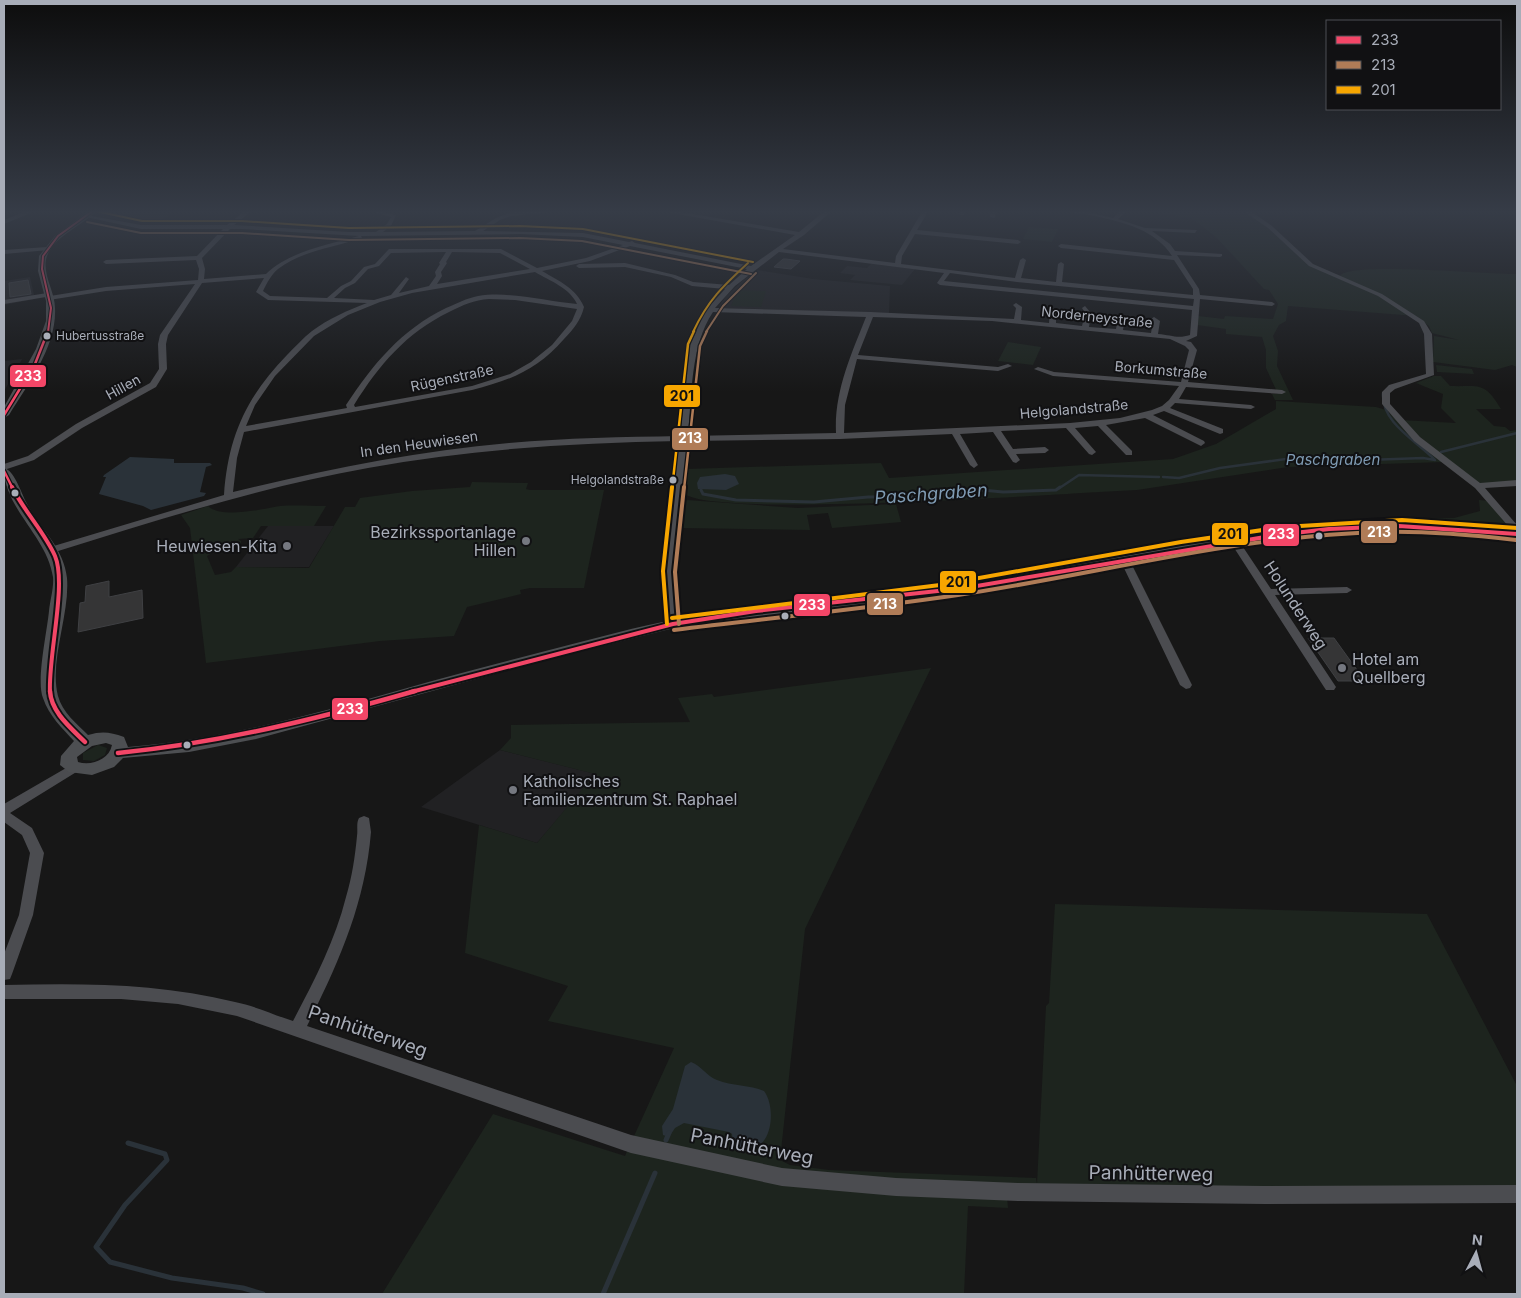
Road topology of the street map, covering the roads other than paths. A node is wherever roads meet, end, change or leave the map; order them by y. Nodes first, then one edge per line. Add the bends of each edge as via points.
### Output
1 (42, 271) edge
2 (202, 271) edge
3 (273, 271) edge
4 (364, 271) edge
5 (439, 271) edge
6 (533, 271) edge
7 (537, 271) edge
8 (649, 271) edge
9 (749, 271) edge
10 (944, 271) edge
11 (948, 271) junction
12 (1018, 271) edge
13 (1060, 271) edge
14 (1184, 271) edge
15 (1324, 271) edge
16 (268, 276) junction
17 (406, 279) dead end
18 (201, 280) junction
19 (1014, 281) junction
20 (940, 283) junction
21 (1059, 284) junction
22 (730, 287) junction
23 (430, 289) junction
24 (1081, 289) dead end
25 (933, 291) dead end
26 (1006, 291) junction
27 (48, 296) junction
28 (1079, 297) junction
29 (392, 298) junction
30 (1197, 298) junction
31 (328, 300) junction
32 (4, 302) edge
33 (378, 302) junction
34 (1272, 304) dead end
35 (1016, 306) dead end
36 (581, 308) junction
37 (1050, 308) dead end
38 (1085, 308) dead end
39 (1195, 308) junction
40 (709, 310) junction
41 (871, 314) junction
42 (1120, 316) dead end
43 (1154, 319) dead end
44 (1017, 321) junction
45 (1052, 324) junction
46 (1085, 327) junction
47 (1119, 331) junction
48 (1154, 335) junction
49 (1182, 340) junction
50 (855, 357) junction
51 (1008, 366) dead end
52 (1038, 369) dead end
53 (1184, 385) junction
54 (1282, 392) dead end
55 (1175, 401) junction
56 (1251, 407) dead end
57 (1164, 408) junction
58 (352, 410) junction
59 (4, 415) edge
60 (1146, 415) junction
61 (1098, 422) junction
62 (1068, 424) junction
63 (995, 429) junction
64 (240, 430) junction
65 (954, 431) junction
66 (1220, 431) dead end
67 (840, 436) junction
68 (682, 440) junction
69 (1201, 443) dead end
70 (1046, 450) dead end
71 (1092, 452) dead end
72 (1129, 454) dead end
73 (974, 465) dead end
74 (4, 467) edge
75 (4, 471) edge
76 (1517, 483) edge
77 (1478, 486) junction
78 (228, 496) junction
79 (1517, 534) edge
80 (1234, 540) junction
81 (51, 550) junction
82 (1122, 560) junction
83 (1348, 590) dead end
84 (1268, 592) junction
85 (673, 624) junction
86 (1186, 685) dead end
87 (1330, 687) dead end
88 (85, 742) junction
89 (118, 753) junction
90 (73, 768) junction
91 (4, 810) edge
92 (4, 815) edge
93 (364, 821) dead end
94 (4, 974) edge
95 (4, 992) edge
96 (297, 1029) junction
97 (1517, 1194) edge

1 - 27 main road
2 - 18 street
3 - 16 street
4 - 31 street
5 - 23 street
6 - 23 street
7 - 36 street via 571,290
8 - 22 street via 692,284
9 - 22 street
10 - 11 street
11 - 19 street
11 - 20 street
12 - 19 street
13 - 21 street
14 - 30 street via 1192,281
15 - 77 street via 1380,295 1425,326 1430,375 1392,387 1386,392 1386,404 1417,438
16 - 18 street
16 - 31 street via 259,292 264,296
17 - 29 street
18 - 27 street
18 - 74 street, Hillen via 164,335 163,369 153,385 79,426 31,458
19 - 21 street
19 - 26 street
20 - 25 street
20 - 26 street
21 - 30 street
22 - 40 street
23 - 29 street
24 - 28 street
26 - 28 street
27 - 32 street
27 - 59 main road via 50,313 37,359
28 - 39 street via 1148,299
29 - 33 street
30 - 34 street
30 - 39 street
31 - 33 street
33 - 64 street via 315,332 275,370 252,403
35 - 44 street via 1019,307
36 - 58 street, Rügenstraße via 575,322 548,354 520,373 472,388
36 - 58 street via 492,297 461,304 430,319 392,346 364,381 350,405
37 - 45 street via 1053,310
38 - 46 street via 1088,313
39 - 49 street via 1193,336
40 - 41 street, Norderneystraße
40 - 68 street via 694,345
41 - 44 street, Norderneystraße
41 - 50 street
42 - 47 street
43 - 48 street via 1157,321
44 - 45 street, Norderneystraße
45 - 46 street, Norderneystraße
46 - 47 street, Norderneystraße
47 - 48 street, Norderneystraße
48 - 49 street, Norderneystraße
49 - 53 street via 1193,350
50 - 51 street via 998,369
50 - 67 street via 849,367 838,420
52 - 53 street, Borkumstraße via 1053,374
53 - 54 street, Borkumstraße
53 - 55 street, Helgolandstraße
55 - 56 street
55 - 57 street, Helgolandstraße
57 - 60 street, Helgolandstraße
57 - 66 street
58 - 64 street, Rügenstraße
60 - 61 street, Helgolandstraße
60 - 69 street
61 - 62 street, Helgolandstraße
61 - 72 street
62 - 63 street, Helgolandstraße
62 - 71 street
63 - 65 street, Helgolandstraße
63 - 70 street via 1014,456
64 - 78 street via 229,466
65 - 67 street, Helgolandstraße
65 - 73 street
67 - 68 street, Helgolandstraße
68 - 78 street, In den Heuwiesen via 601,440 465,450 333,472
68 - 85 street via 669,572
75 - 81 main road
76 - 77 street
77 - 79 street
78 - 81 street, In den Heuwiesen
79 - 80 main road via 1467,528 1392,527
80 - 82 main road
80 - 84 street, Holunderweg
81 - 88 main road via 60,579 49,673 50,697 62,719
82 - 85 main road via 980,586
82 - 86 street
83 - 84 street
84 - 87 street, Holunderweg
85 - 89 main road via 588,644 279,730 231,741
88 - 89 main road via 113,738 120,744
88 - 90 main road via 69,756 69,765
89 - 90 main road via 101,766 85,770
90 - 91 street
92 - 94 street via 27,832 37,853 26,915
93 - 96 street via 361,861 348,920
95 - 96 street, Panhütterweg via 80,989 164,994 237,1009
96 - 97 street, Panhütterweg via 631,1144 782,1177 896,1187 1019,1192

